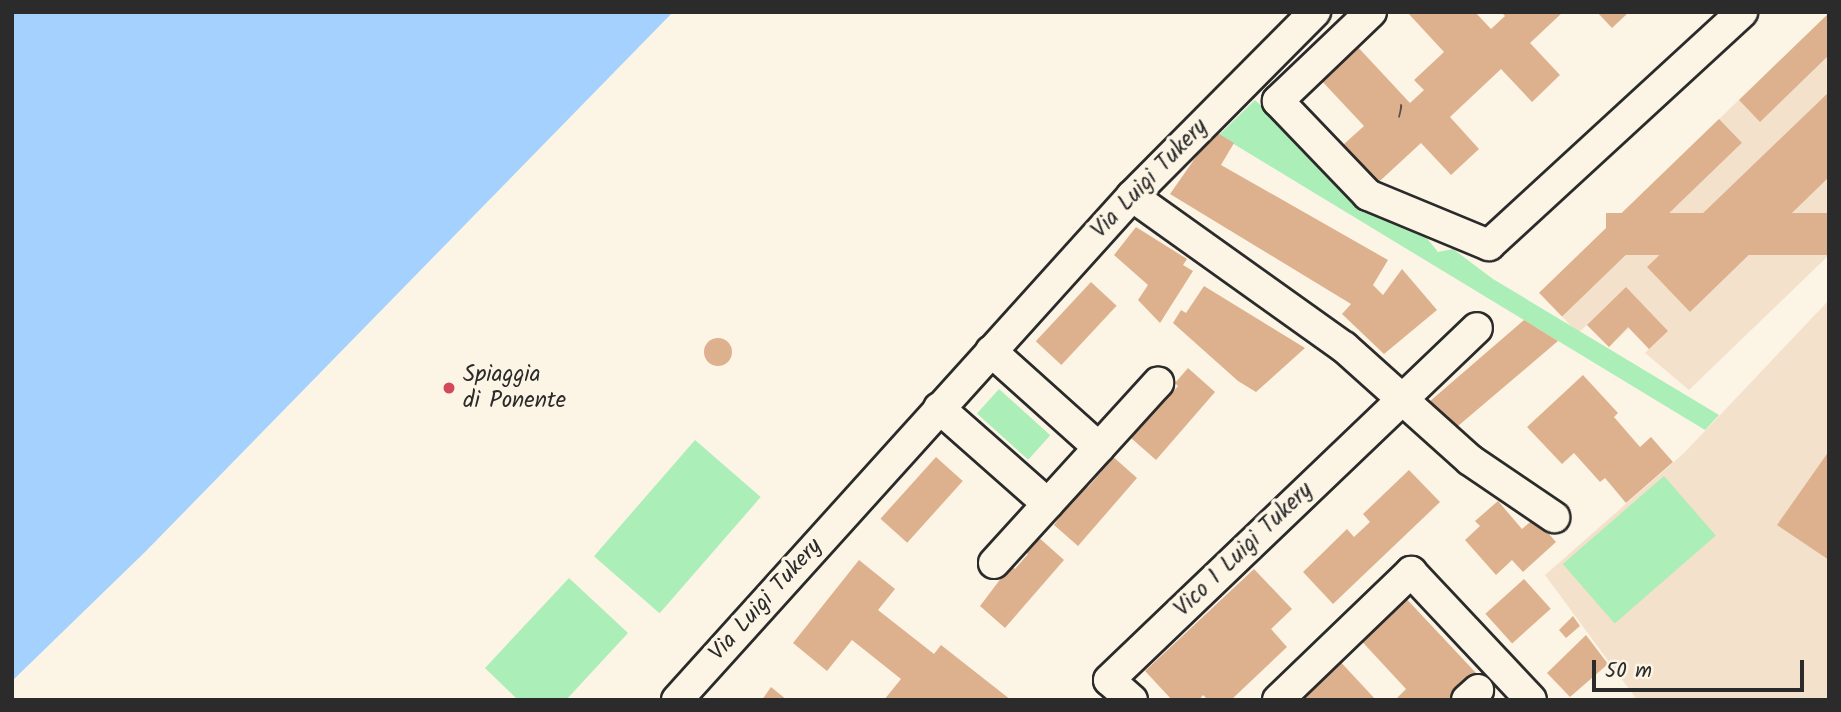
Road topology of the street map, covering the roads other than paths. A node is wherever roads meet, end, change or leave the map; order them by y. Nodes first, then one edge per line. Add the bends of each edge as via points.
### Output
1 (1315, 12) edge
2 (1371, 12) edge
3 (1742, 12) edge
4 (1132, 196) junction
5 (1477, 328) dead end
6 (991, 351) junction
7 (1158, 383) dead end
8 (1401, 399) junction
9 (939, 408) junction
10 (1099, 449) junction
11 (1048, 504) junction
12 (1554, 517) dead end
13 (994, 563) dead end
14 (677, 700) edge
15 (1132, 700) edge
16 (1278, 700) edge
17 (1531, 700) edge

1 - 4 street, Via Luigi Tukery
2 - 3 street via 1278,101 1368,195 1489,246
4 - 6 street, Via Luigi Tukery
4 - 8 street via 1344,347
5 - 8 street, Vico 1 Luigi Tukery
6 - 9 street, Via Luigi Tukery
6 - 10 street
7 - 10 street
8 - 12 street via 1470,460
8 - 15 street, Vico 1 Luigi Tukery via 1109,680
9 - 11 street
9 - 14 street, Via Luigi Tukery
10 - 11 street
11 - 13 street
16 - 17 street via 1411,572

